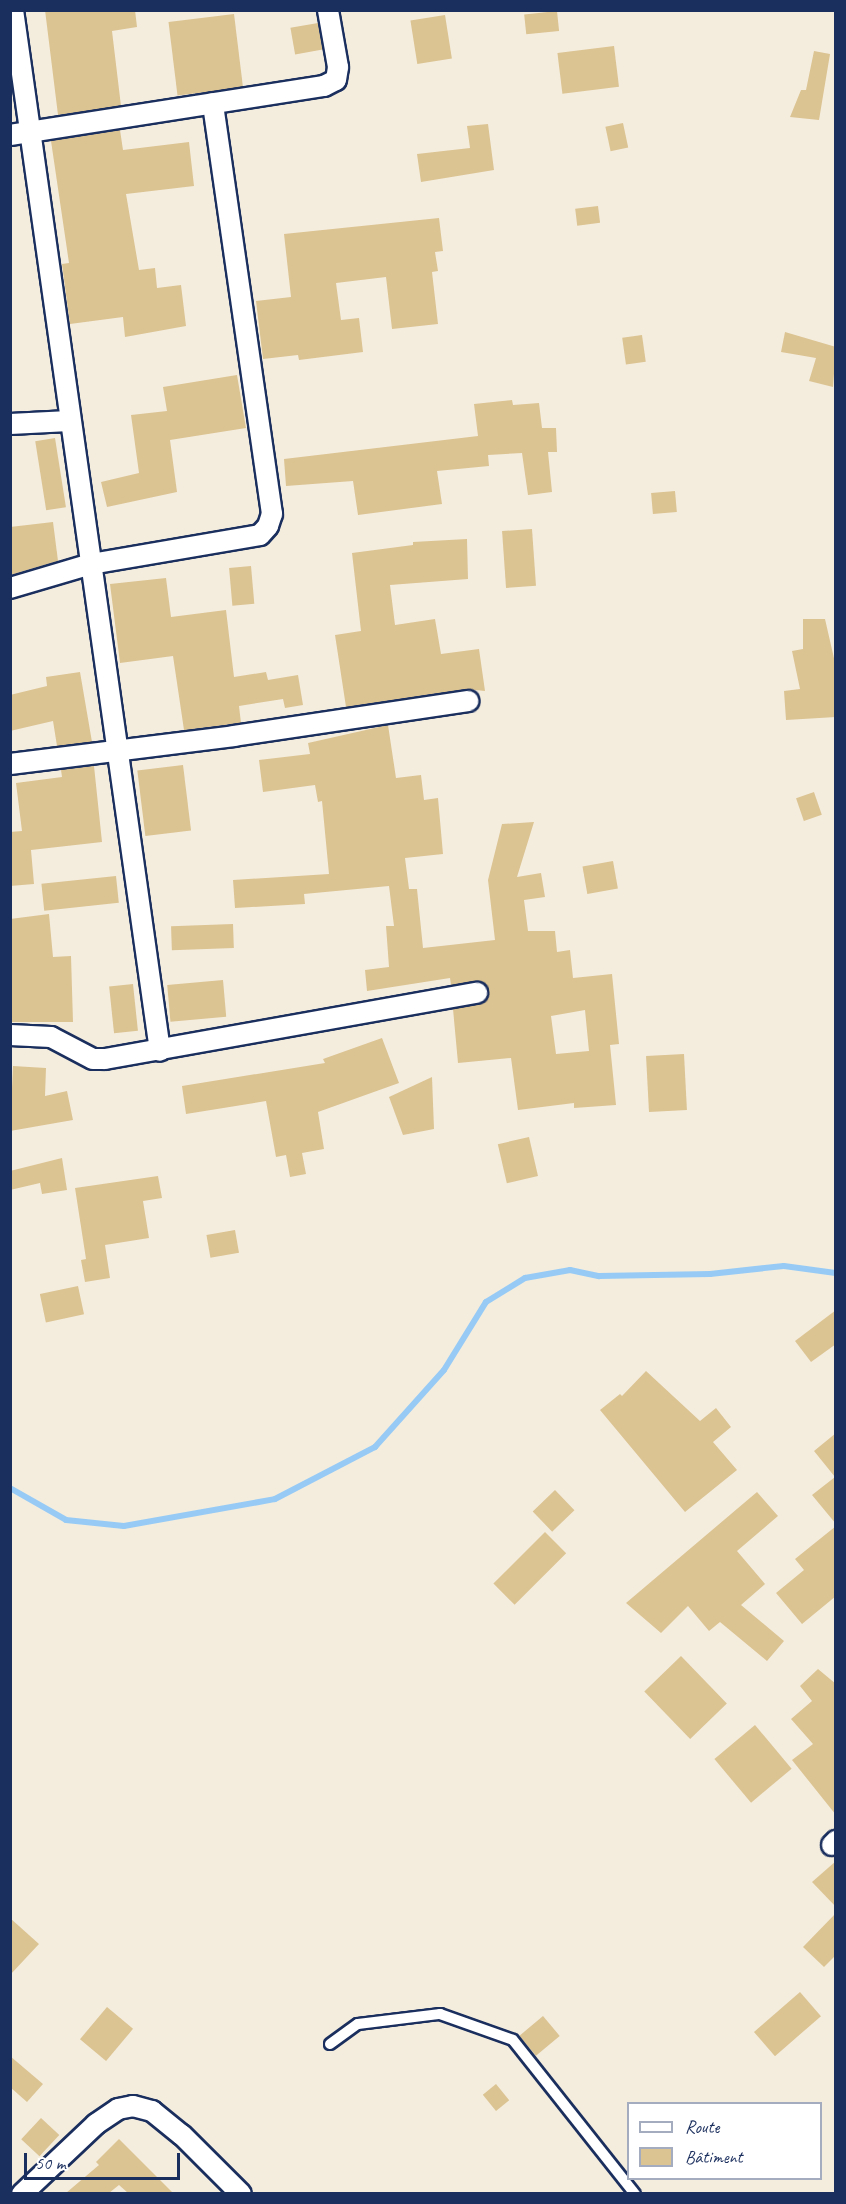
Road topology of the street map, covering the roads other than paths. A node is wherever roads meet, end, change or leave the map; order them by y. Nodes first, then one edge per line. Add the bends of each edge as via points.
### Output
1 (13, 10) edge
2 (328, 10) edge
3 (213, 103) junction
4 (20, 133) edge
5 (69, 421) junction
6 (10, 424) edge
7 (91, 564) junction
8 (10, 588) edge
9 (468, 700) dead end
10 (119, 750) junction
11 (10, 764) edge
12 (477, 993) dead end
13 (10, 1035) edge
14 (160, 1051) junction
15 (330, 2044) dead end
16 (22, 2193) edge
17 (241, 2193) edge
18 (635, 2193) edge

1 - 4 street
2 - 3 street via 338,67 336,80 324,86
3 - 4 street
3 - 7 street via 272,514 260,535
4 - 5 street
5 - 6 street
5 - 7 street
7 - 8 street
7 - 10 street
9 - 10 street
10 - 11 street
10 - 14 street
12 - 14 street
13 - 14 street via 51,1037 93,1059
15 - 18 lane via 358,2024 440,2014 513,2040
16 - 17 street via 96,2124 118,2109 134,2106 152,2111 182,2135

